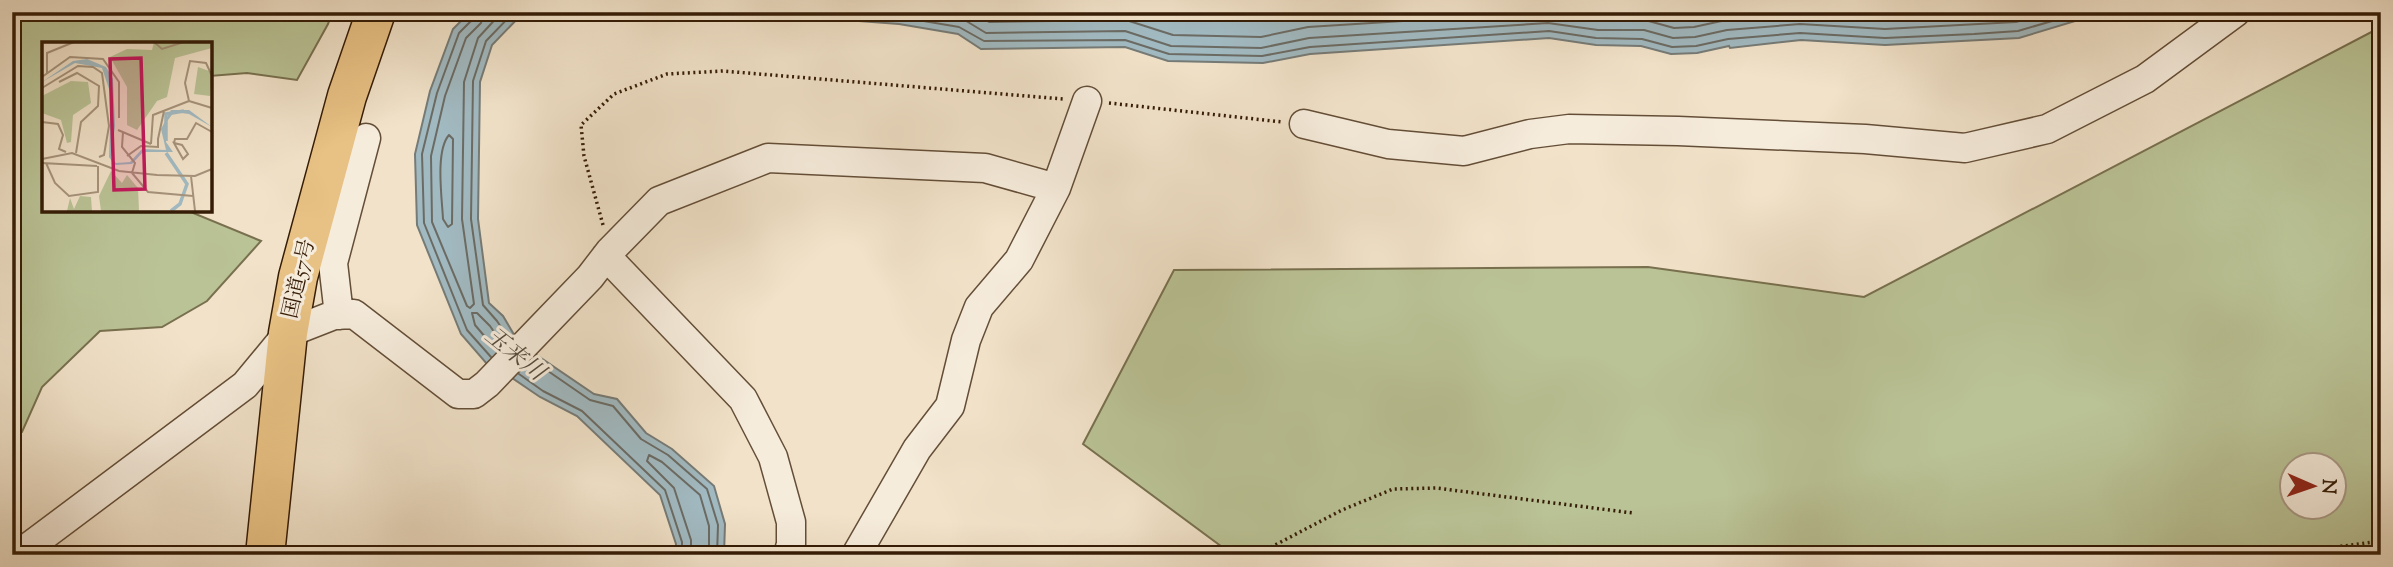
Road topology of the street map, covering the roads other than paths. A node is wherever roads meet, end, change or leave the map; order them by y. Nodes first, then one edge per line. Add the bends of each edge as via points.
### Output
1 (376, 12) edge
2 (2236, 12) edge
3 (1087, 101) road end
4 (1304, 124) road end
5 (366, 138) dead end
6 (1056, 188) junction
7 (602, 262) junction
8 (339, 315) junction
9 (288, 333) junction
10 (18, 555) edge
11 (265, 555) edge
12 (788, 555) edge
13 (856, 555) edge

1 - 9 highway, 国道57号 via 347,96 298,277
2 - 4 street via 2145,79 2048,129 1965,148 1865,139 1569,130 1530,134 1464,151 1388,144
3 - 6 street
5 - 8 street via 333,263
6 - 7 street via 985,168 768,158 659,201
6 - 13 street via 1019,260 979,307 950,405 917,449
7 - 8 street via 474,394 458,394 354,314
7 - 12 street via 743,399 773,457 791,523
8 - 9 street
9 - 10 street via 246,385
9 - 11 highway, 国道57号

